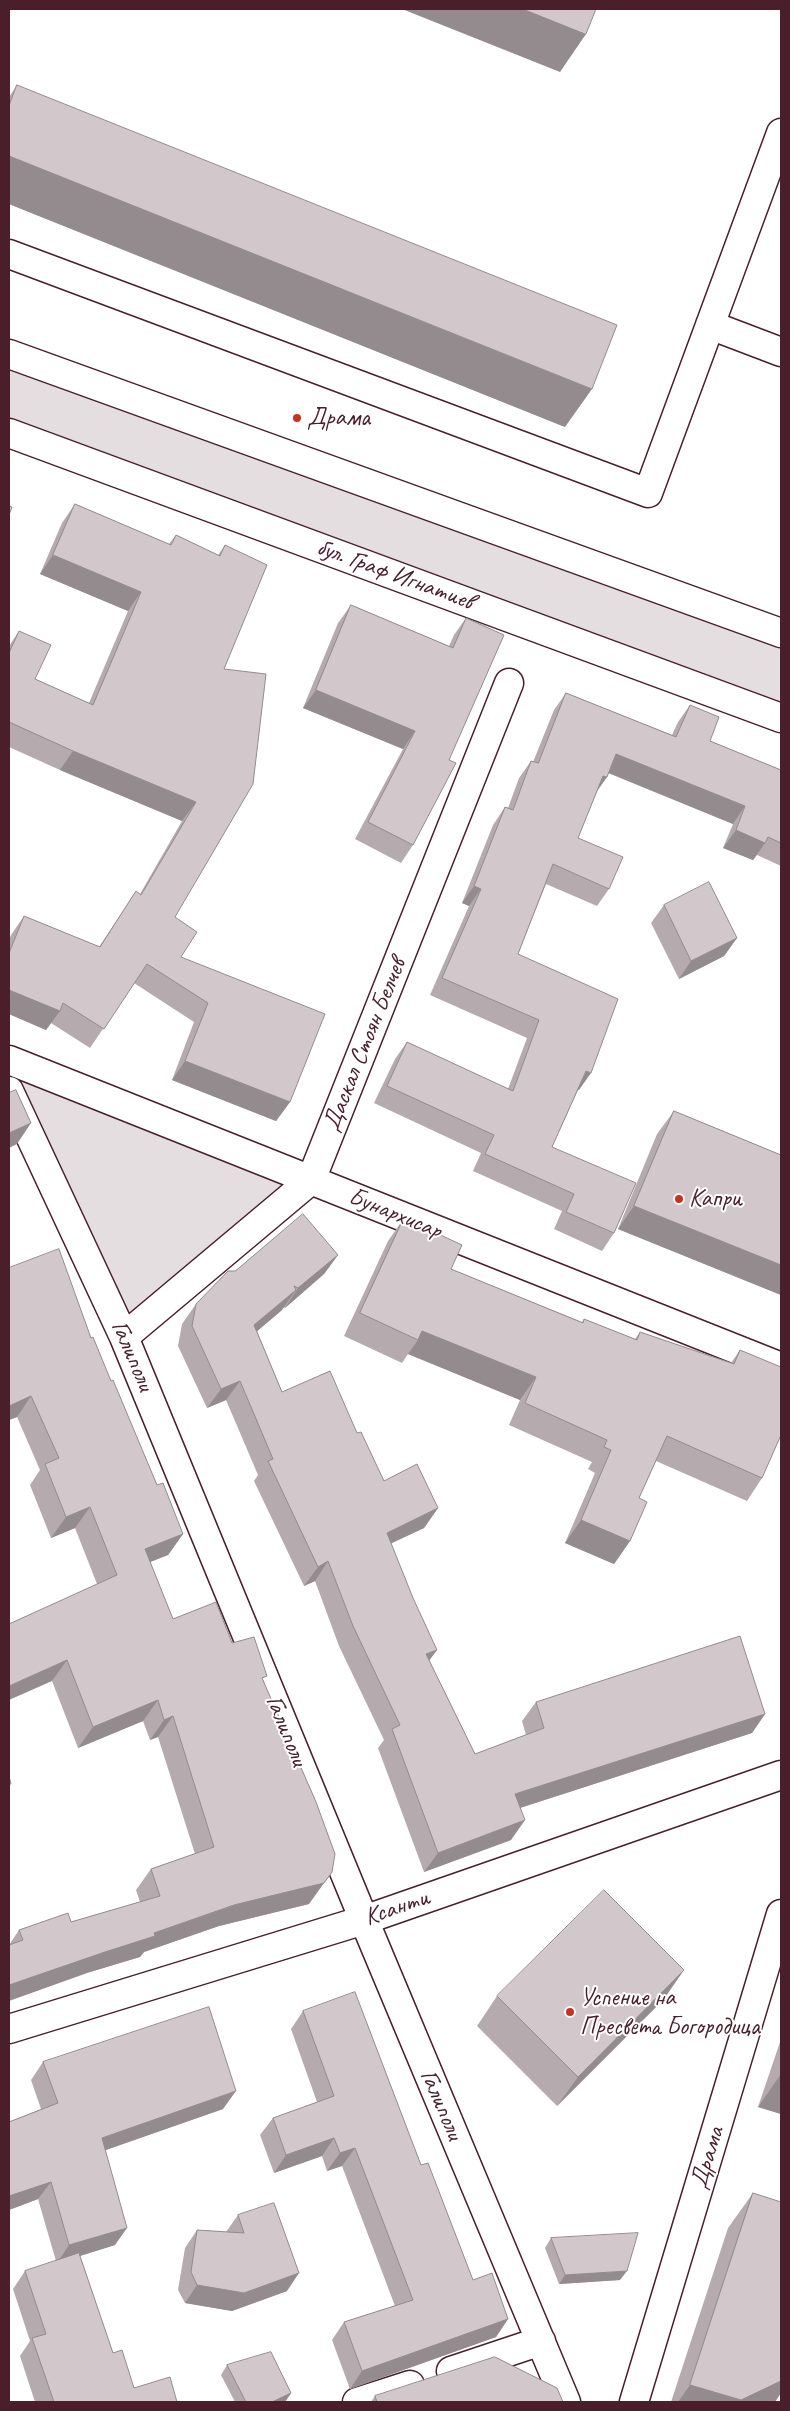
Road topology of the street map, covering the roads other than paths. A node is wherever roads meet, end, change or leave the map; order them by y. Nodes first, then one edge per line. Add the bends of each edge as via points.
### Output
1 (781, 133) edge
2 (9, 254) edge
3 (710, 325) junction
4 (781, 352) edge
5 (9, 354) edge
6 (9, 433) edge
7 (781, 633) edge
8 (509, 683) dead end
9 (781, 718) edge
10 (9, 1060) edge
11 (9, 1091) edge
12 (311, 1180) junction
13 (124, 1337) junction
14 (781, 1367) edge
15 (781, 1774) edge
16 (781, 1914) edge
17 (364, 1920) junction
18 (9, 2029) edge
19 (541, 2342) junction
20 (357, 2402) edge
21 (566, 2402) edge
22 (634, 2402) edge

1 - 3 street
2 - 3 street via 648,493
3 - 4 street
5 - 7 street
6 - 9 street, бул. Граф Игнатиев
8 - 12 street, Даскал Стоян Белчев
10 - 12 street, Бунархисар
11 - 13 street, Галиполи
12 - 13 street, Даскал Стоян Белчев
12 - 14 street, Бунархисар
13 - 17 street, Галиполи
15 - 17 street, Ксанти
16 - 22 street, Драма
17 - 18 street, Ксанти
17 - 19 street, Галиполи
19 - 20 street
19 - 21 street, Галиполи

